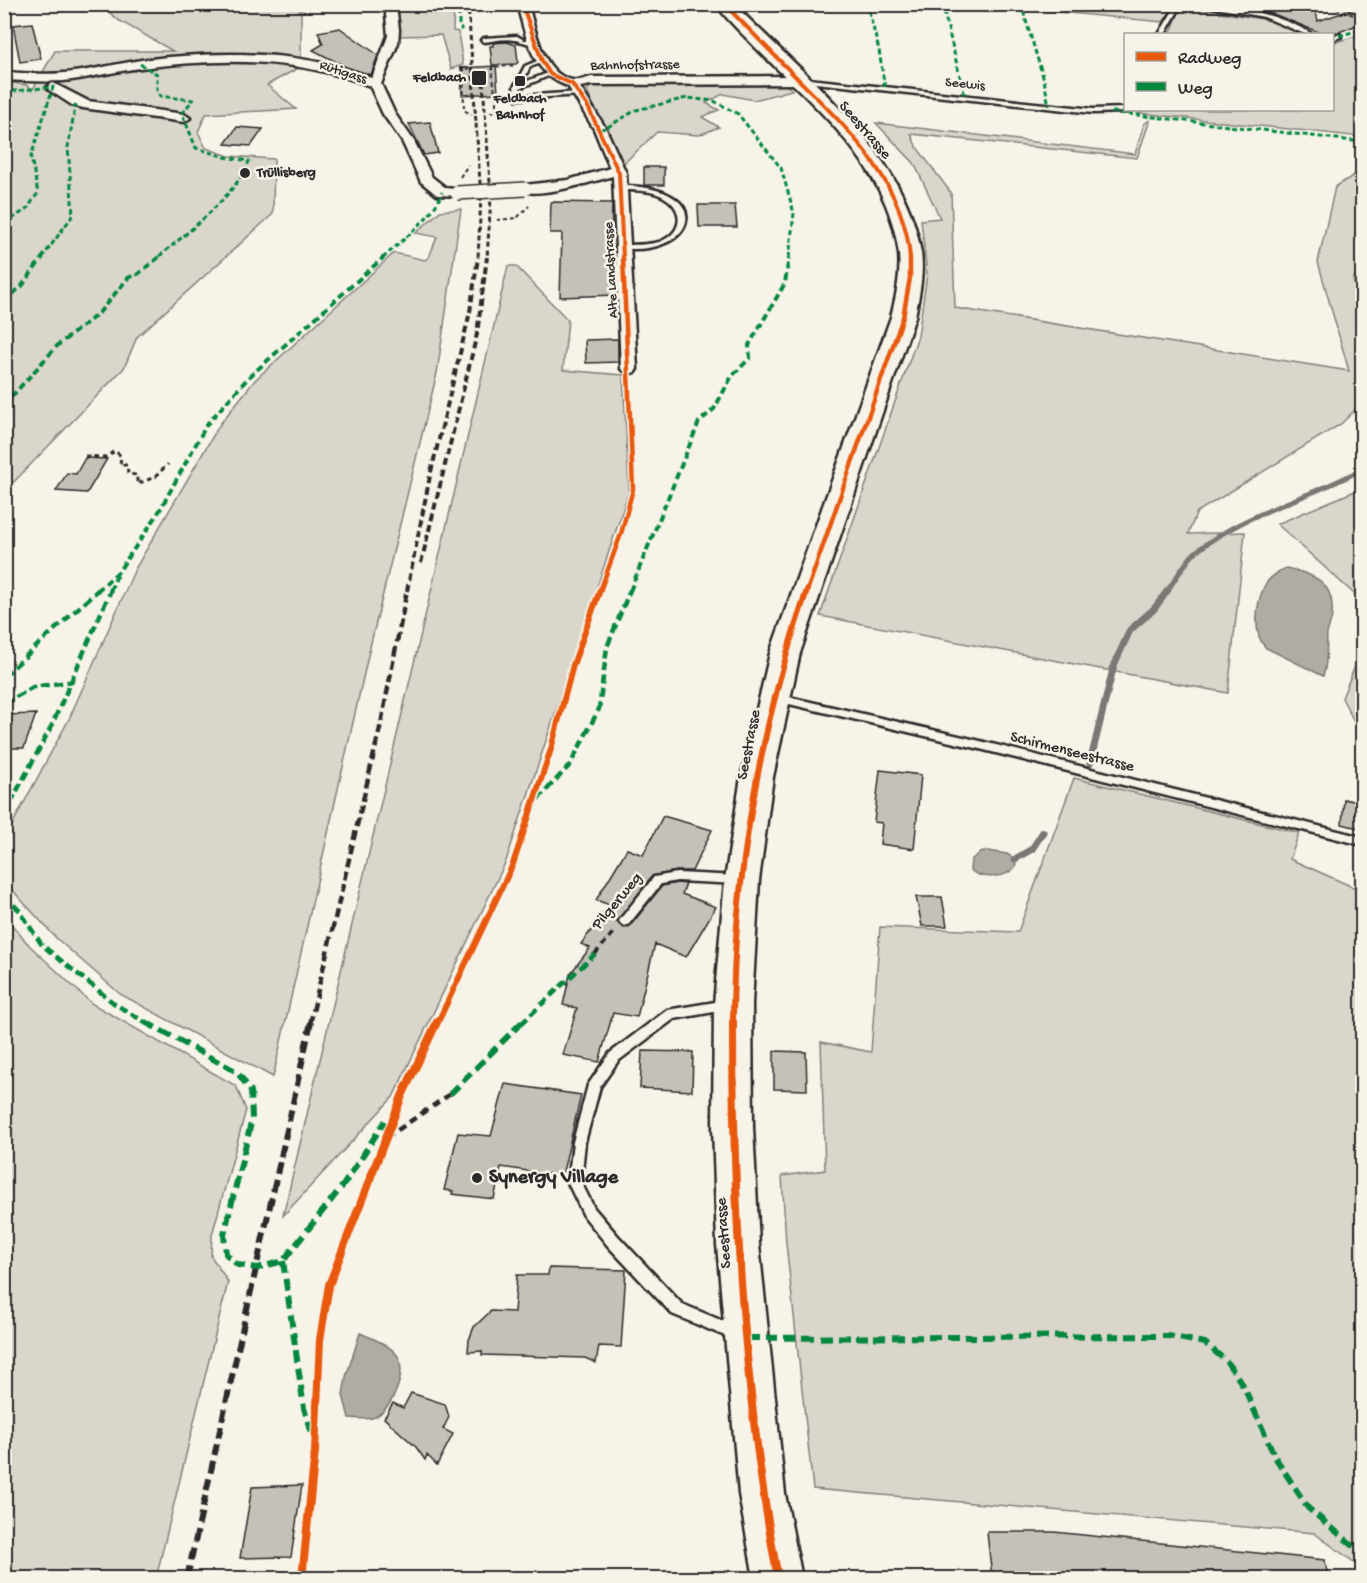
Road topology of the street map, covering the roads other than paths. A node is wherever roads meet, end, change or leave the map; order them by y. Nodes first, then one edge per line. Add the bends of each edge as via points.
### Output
1 (390, 4) edge
2 (522, 4) edge
3 (724, 4) edge
4 (1197, 4) edge
5 (1180, 5) edge
6 (1163, 33) edge
7 (1307, 33) edge
8 (484, 40) dead end
9 (535, 42) junction
10 (542, 61) junction
11 (381, 67) junction
12 (354, 74) junction
13 (550, 74) junction
14 (4, 76) edge
15 (799, 80) junction
16 (52, 82) junction
17 (375, 84) junction
18 (517, 87) junction
19 (576, 89) junction
20 (1124, 110) edge
21 (184, 118) dead end
22 (618, 170) junction
23 (619, 188) junction
24 (622, 248) junction
25 (629, 369) dead end
26 (773, 697) junction
27 (1362, 841) edge
28 (742, 880) junction
29 (625, 921) road end
30 (733, 1005) junction
31 (748, 1338) junction
32 (777, 1578) edge

1 - 11 street via 395,36
2 - 9 street
3 - 15 main road, Seestrasse
4 - 7 lane via 1265,16
5 - 6 lane
8 - 9 lane via 517,38
9 - 10 street
10 - 13 street
10 - 18 lane via 528,66
11 - 12 street
11 - 17 street
12 - 16 street, Rütigass via 317,64 242,58 157,62 95,73 65,86
12 - 17 street, Rütigass
13 - 18 lane
13 - 19 street, Bahnhofstrasse
14 - 16 street
15 - 19 street, Bahnhofstrasse via 591,81
15 - 20 lane, Seewis via 1093,111
15 - 26 main road, Seestrasse via 871,156 886,178 897,201 910,256 903,317 801,604
16 - 21 street via 76,102 87,105
17 - 22 street, Rütigass, bridge via 426,179 442,192 589,182
18 - 19 lane via 518,98
19 - 22 street
22 - 23 street, Alte Landstrasse
23 - 24 street, Alte Landstrasse
23 - 24 lane via 659,192 673,199 683,215 681,227 663,243
24 - 25 street, Alte Landstrasse
26 - 27 lane, Schirmenseestrasse
26 - 28 main road, Seestrasse
28 - 29 lane, Pilgerweg via 658,880
28 - 30 main road, Seestrasse
30 - 31 main road, Seestrasse via 733,1139
30 - 31 lane via 671,1014 614,1057 594,1085 579,1142 574,1183 589,1212 677,1309
31 - 32 main road, Seestrasse via 762,1494

